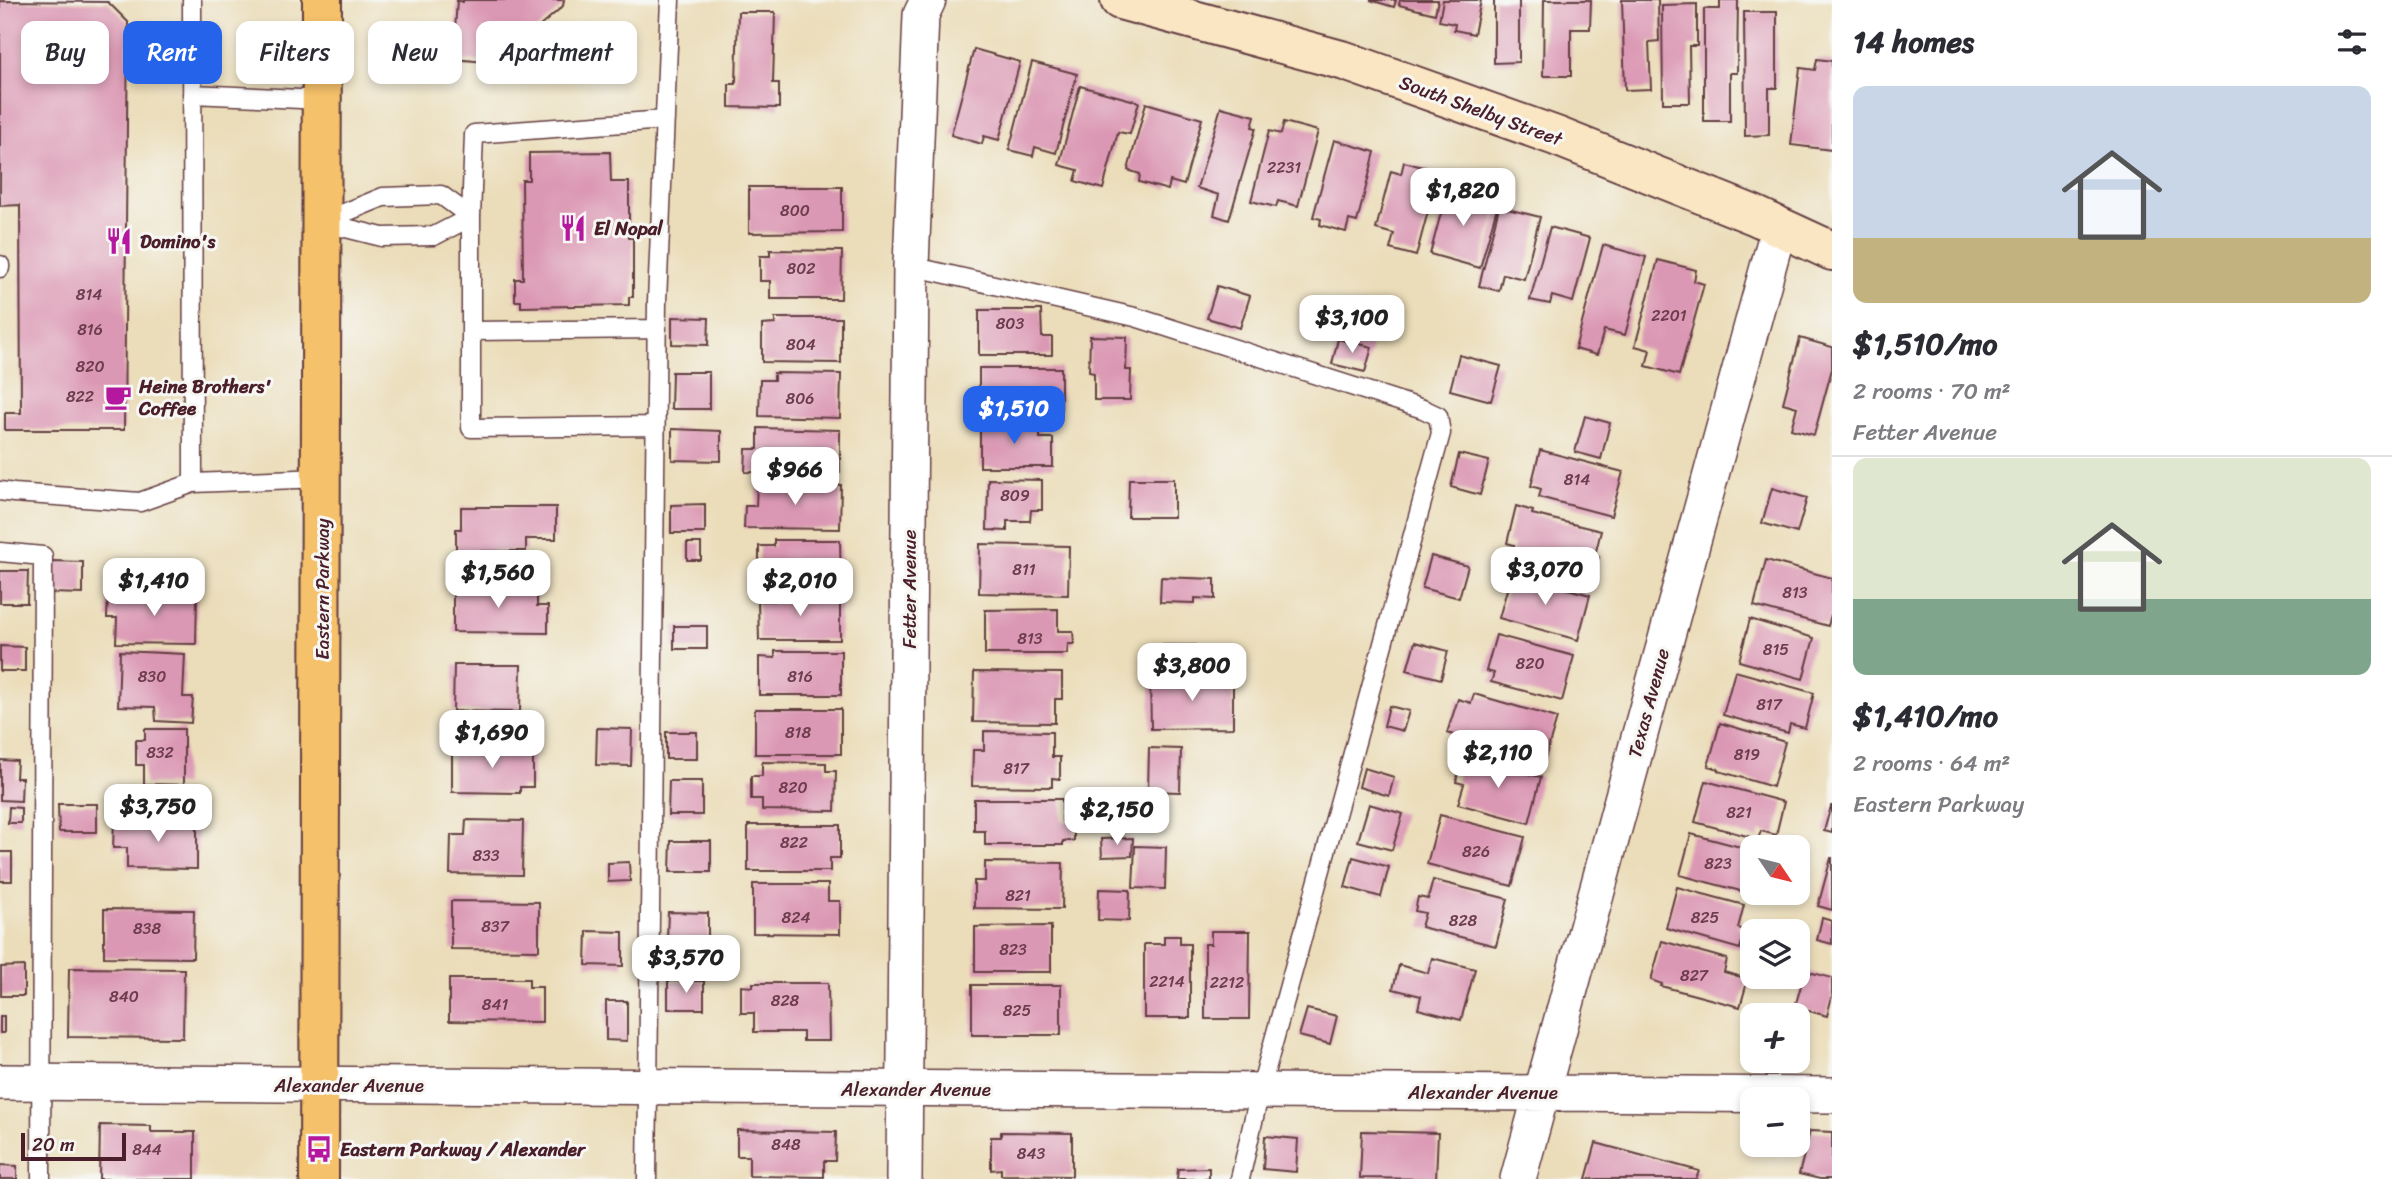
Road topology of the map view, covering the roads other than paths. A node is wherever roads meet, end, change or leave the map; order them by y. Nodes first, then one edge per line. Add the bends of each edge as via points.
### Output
1 (192, 0) edge
2 (322, 0) edge
3 (670, 0) edge
4 (928, 0) edge
5 (1119, 0) edge
6 (192, 94) junction
7 (322, 100) junction
8 (665, 120) junction
9 (471, 217) junction
10 (322, 222) junction
11 (1779, 227) junction
12 (1832, 251) edge
13 (911, 266) junction
14 (657, 329) junction
15 (471, 331) junction
16 (655, 426) junction
17 (322, 478) junction
18 (193, 483) junction
19 (0, 491) edge
20 (0, 552) edge
21 (0, 1082) edge
22 (42, 1083) junction
23 (320, 1085) junction
24 (647, 1087) junction
25 (905, 1089) junction
26 (1261, 1091) junction
27 (1540, 1092) junction
28 (1832, 1095) edge
29 (41, 1179) edge
30 (319, 1179) edge
31 (647, 1179) edge
32 (904, 1179) edge
33 (1240, 1179) edge
34 (1518, 1179) edge

1 - 6 lane
2 - 7 main road, Eastern Parkway
3 - 8 lane
4 - 13 street, Fetter Avenue via 921,15
5 - 11 main road, South Shelby Street via 1345,61 1556,136
6 - 7 lane
6 - 18 lane
7 - 10 main road, Eastern Parkway
8 - 9 lane via 474,134
8 - 14 lane
9 - 10 lane via 434,236 382,237
9 - 10 lane via 440,195 383,197
9 - 15 lane
10 - 17 main road, Eastern Parkway
11 - 12 main road, South Shelby Street
11 - 27 street, Texas Avenue
13 - 25 street, Fetter Avenue
13 - 26 lane via 1135,317 1438,416 1441,433
14 - 15 lane
14 - 16 lane
15 - 16 lane via 471,428
16 - 24 lane
17 - 18 lane
17 - 23 main road, Eastern Parkway
18 - 19 lane via 141,502
20 - 22 lane via 43,556
21 - 22 street, Alexander Avenue
22 - 23 street, Alexander Avenue
22 - 29 lane
23 - 24 street, Alexander Avenue
23 - 30 main road, Eastern Parkway
24 - 25 street, Alexander Avenue
24 - 31 lane
25 - 26 street, Alexander Avenue
25 - 32 street, Fetter Avenue
26 - 27 street, Alexander Avenue
26 - 33 lane
27 - 28 street, Alexander Avenue
27 - 34 street, Texas Avenue

